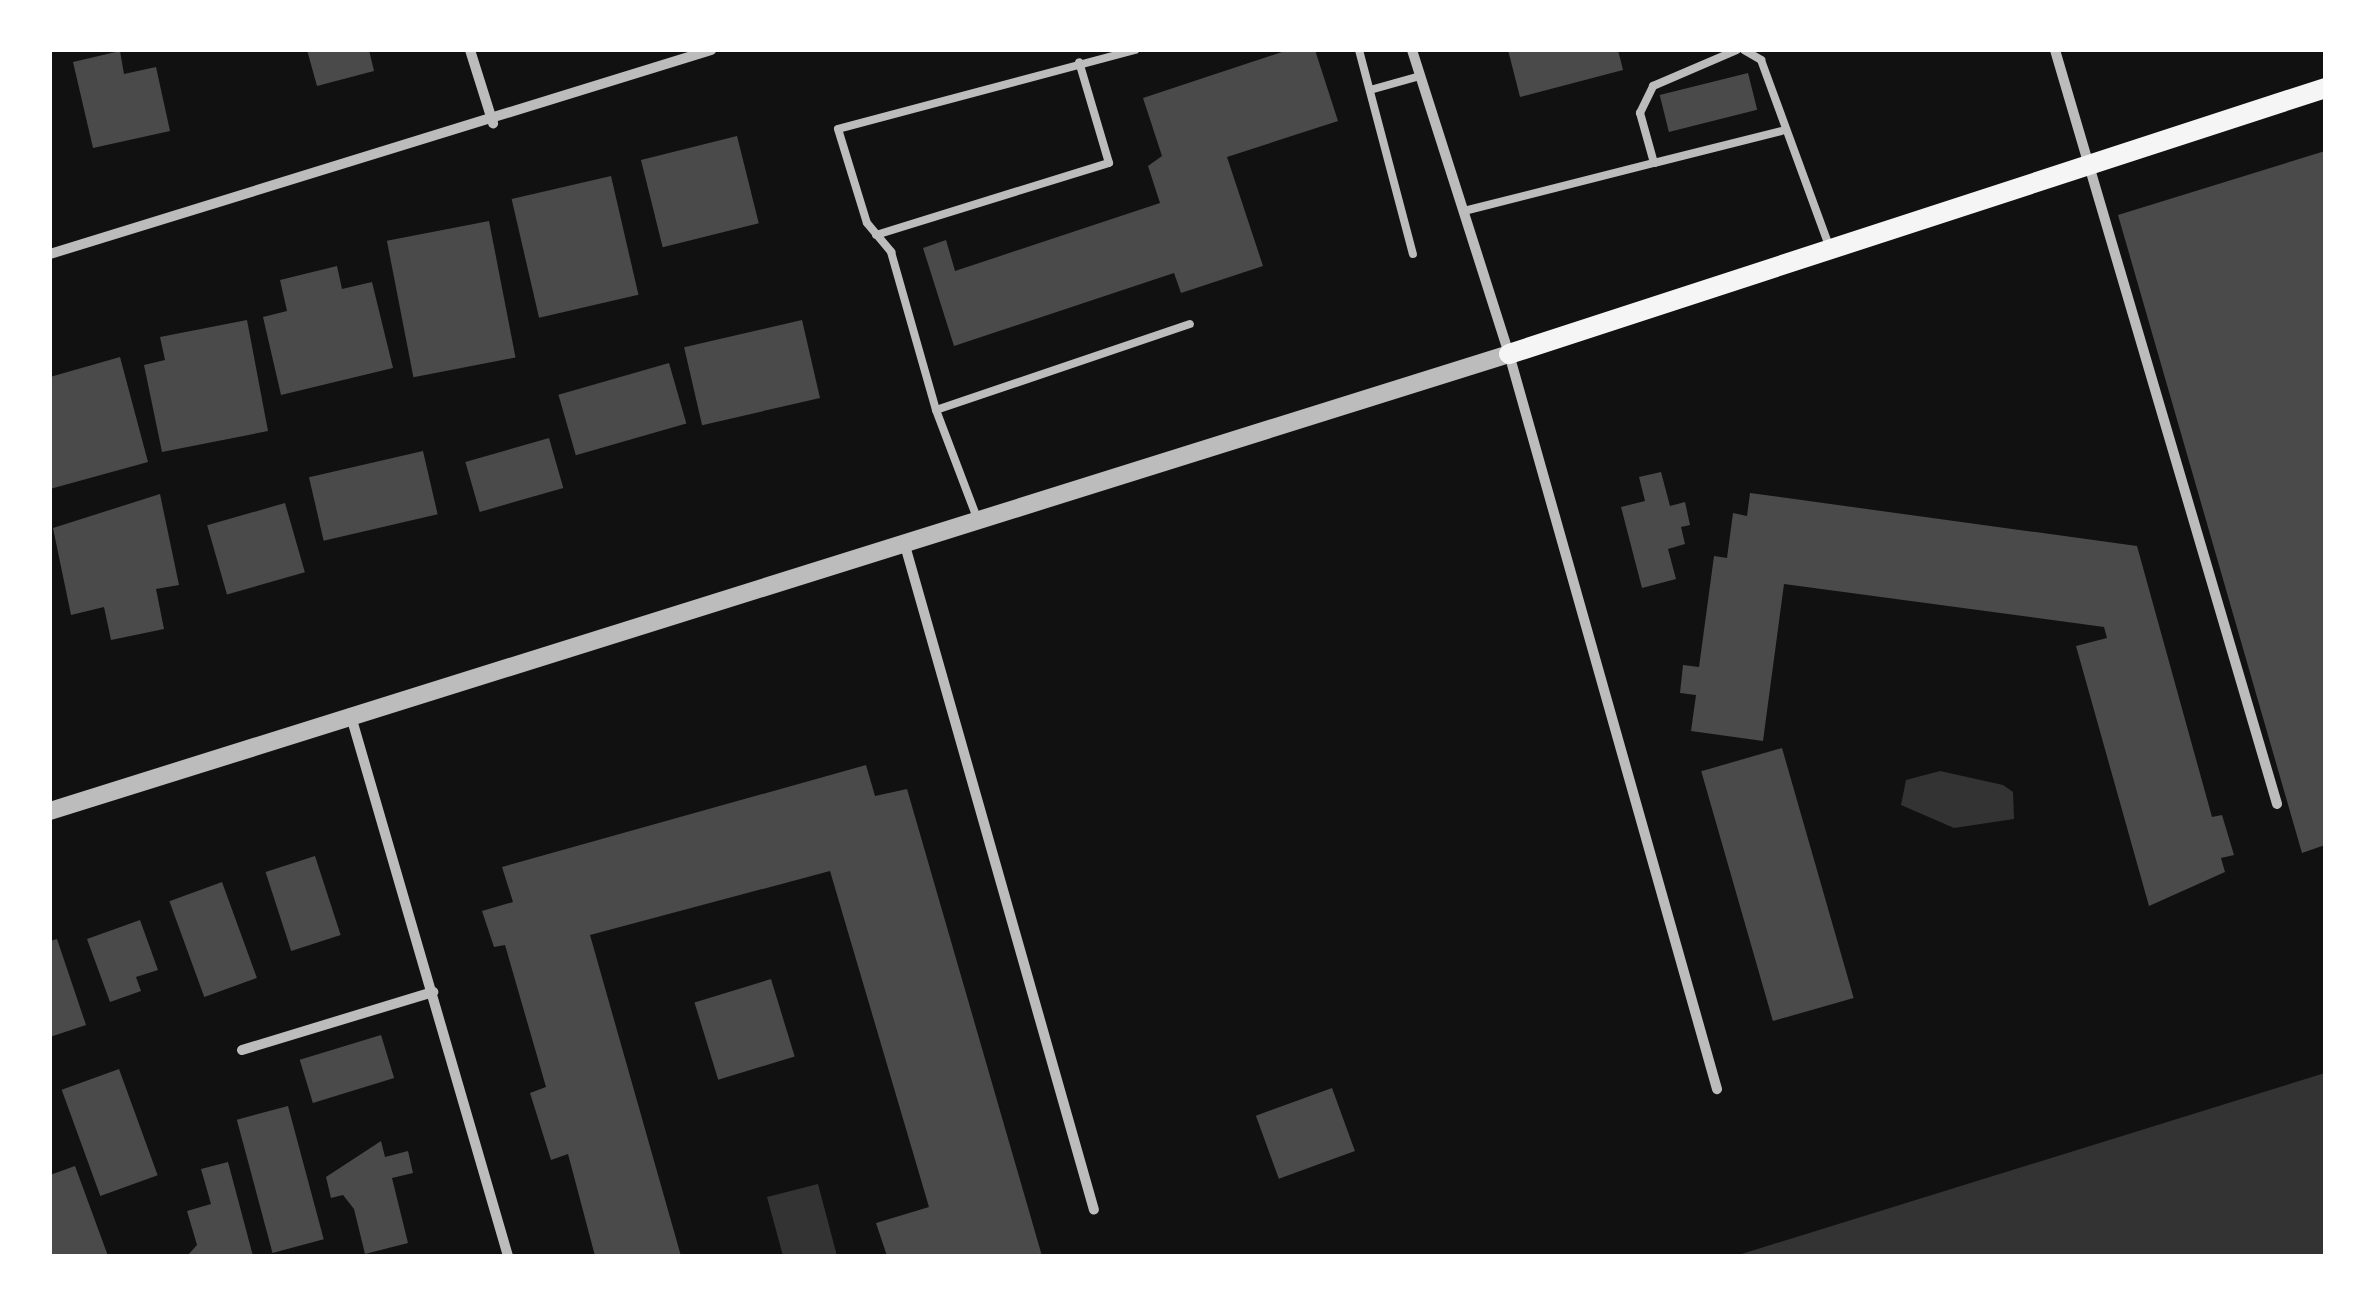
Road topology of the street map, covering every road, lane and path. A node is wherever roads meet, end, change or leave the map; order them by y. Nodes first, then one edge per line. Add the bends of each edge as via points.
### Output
1 (470, 50) edge
2 (711, 50) edge
3 (1135, 50) edge
4 (1359, 50) edge
5 (1412, 50) edge
6 (1740, 50) edge
7 (2055, 50) edge
8 (1079, 62) junction
9 (1420, 76) junction
10 (2325, 88) edge
11 (1370, 90) junction
12 (494, 123) junction
13 (1781, 131) junction
14 (1654, 163) junction
15 (2088, 168) junction
16 (1464, 211) junction
17 (876, 235) junction
18 (1831, 250) junction
19 (50, 254) edge
20 (1412, 254) dead end
21 (1190, 324) dead end
22 (1509, 354) junction
23 (936, 410) junction
24 (976, 518) junction
25 (904, 541) junction
26 (350, 712) junction
27 (2278, 804) dead end
28 (50, 811) edge
29 (433, 992) junction
30 (242, 1050) dead end
31 (1717, 1090) dead end
32 (1094, 1210) dead end
33 (508, 1256) edge

1 - 12 street
2 - 12 street
3 - 8 lane
4 - 11 lane
5 - 9 street
6 - 13 lane via 1762,60
6 - 14 lane via 1653,86 1640,113
7 - 15 street
8 - 17 lane via 1109,163
8 - 17 lane via 838,130
9 - 11 lane
9 - 16 street
10 - 15 main road
11 - 20 lane
12 - 19 street
13 - 14 lane
13 - 18 lane
14 - 16 lane
15 - 18 main road
15 - 27 street
16 - 22 street
17 - 23 lane via 891,252
18 - 22 main road
21 - 23 lane
22 - 24 street
22 - 31 street
23 - 24 lane
24 - 25 street
25 - 26 street
25 - 32 street
26 - 28 street
26 - 29 street
29 - 30 street
29 - 33 street

